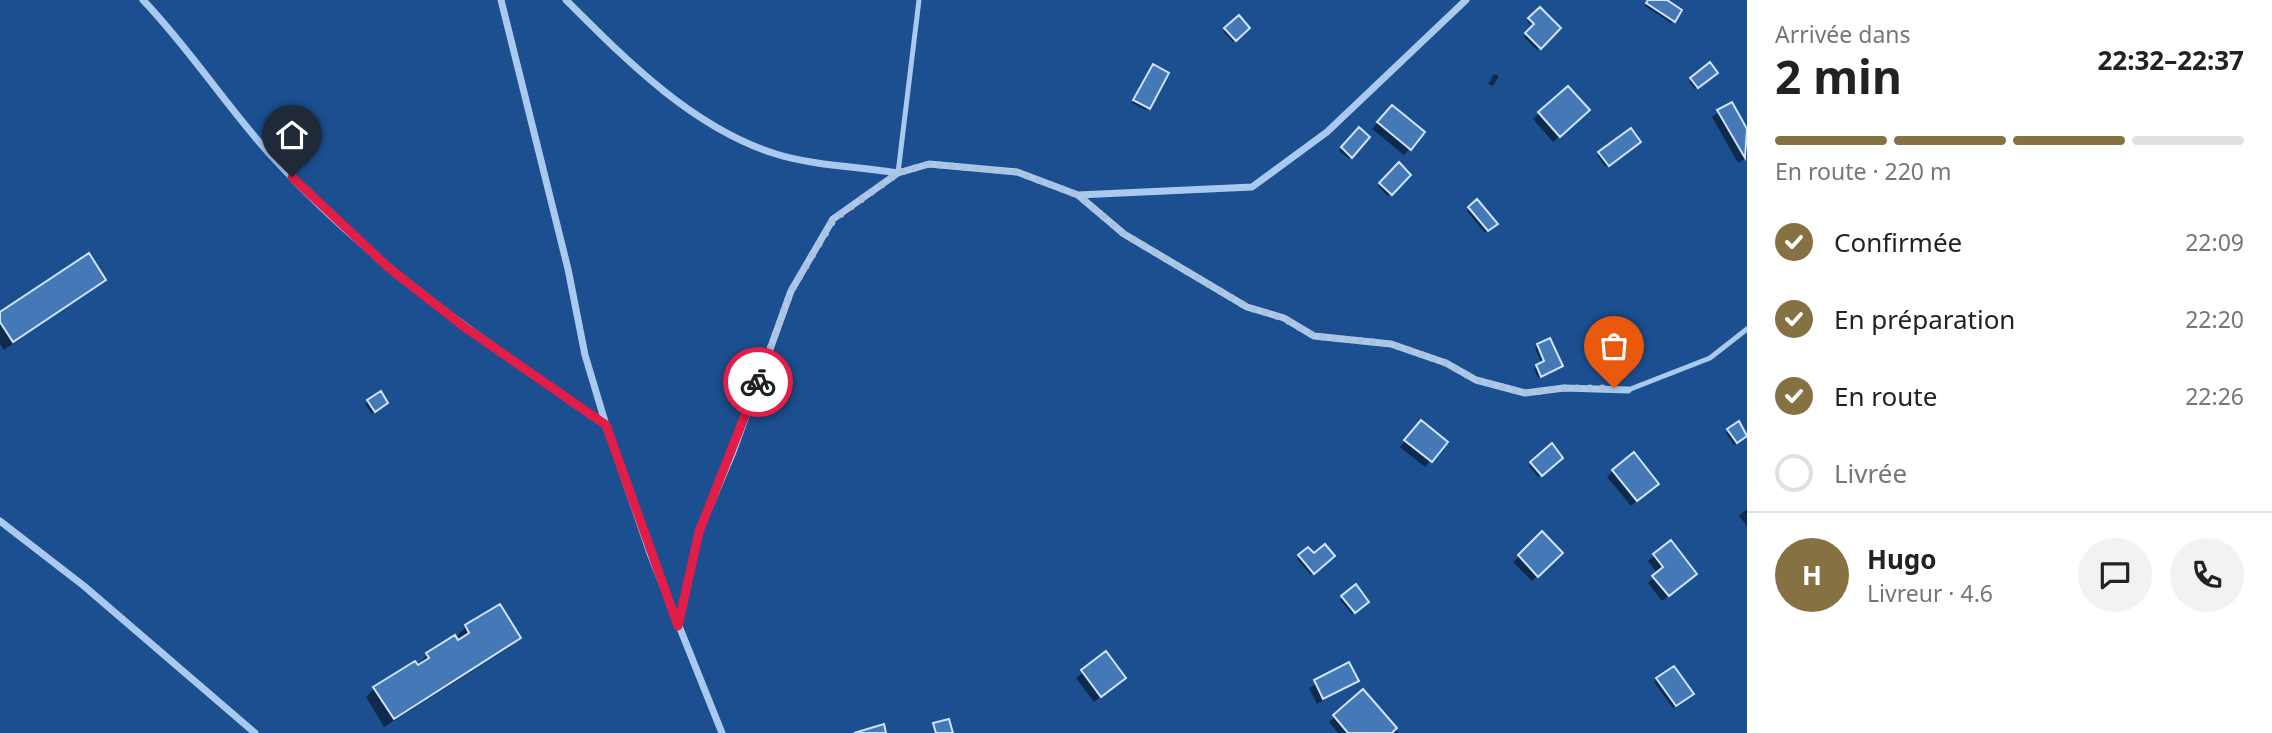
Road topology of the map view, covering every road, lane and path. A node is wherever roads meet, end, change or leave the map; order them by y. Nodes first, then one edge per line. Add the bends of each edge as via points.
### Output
1 (143, 0) edge
2 (501, 0) edge
3 (566, 0) edge
4 (919, 0) edge
5 (1466, 0) edge
6 (898, 173) junction
7 (1078, 195) junction
8 (1747, 329) edge
9 (1628, 390) joint
10 (606, 425) junction
11 (0, 521) edge
12 (678, 626) junction
13 (255, 733) edge
14 (722, 733) edge

1 - 10 street via 274,160 327,212 463,326
2 - 10 street
3 - 6 street via 614,48 710,125 776,155
4 - 6 lane
5 - 7 street via 1327,132 1252,187
6 - 7 street via 929,164 1017,172
6 - 12 street via 834,219 791,291 699,532
7 - 9 street via 1124,234 1247,307 1283,318 1314,336 1391,344 1446,363 1476,380 1525,393 1564,388
8 - 9 lane via 1710,358
10 - 12 street
11 - 13 street via 84,586
12 - 14 street

